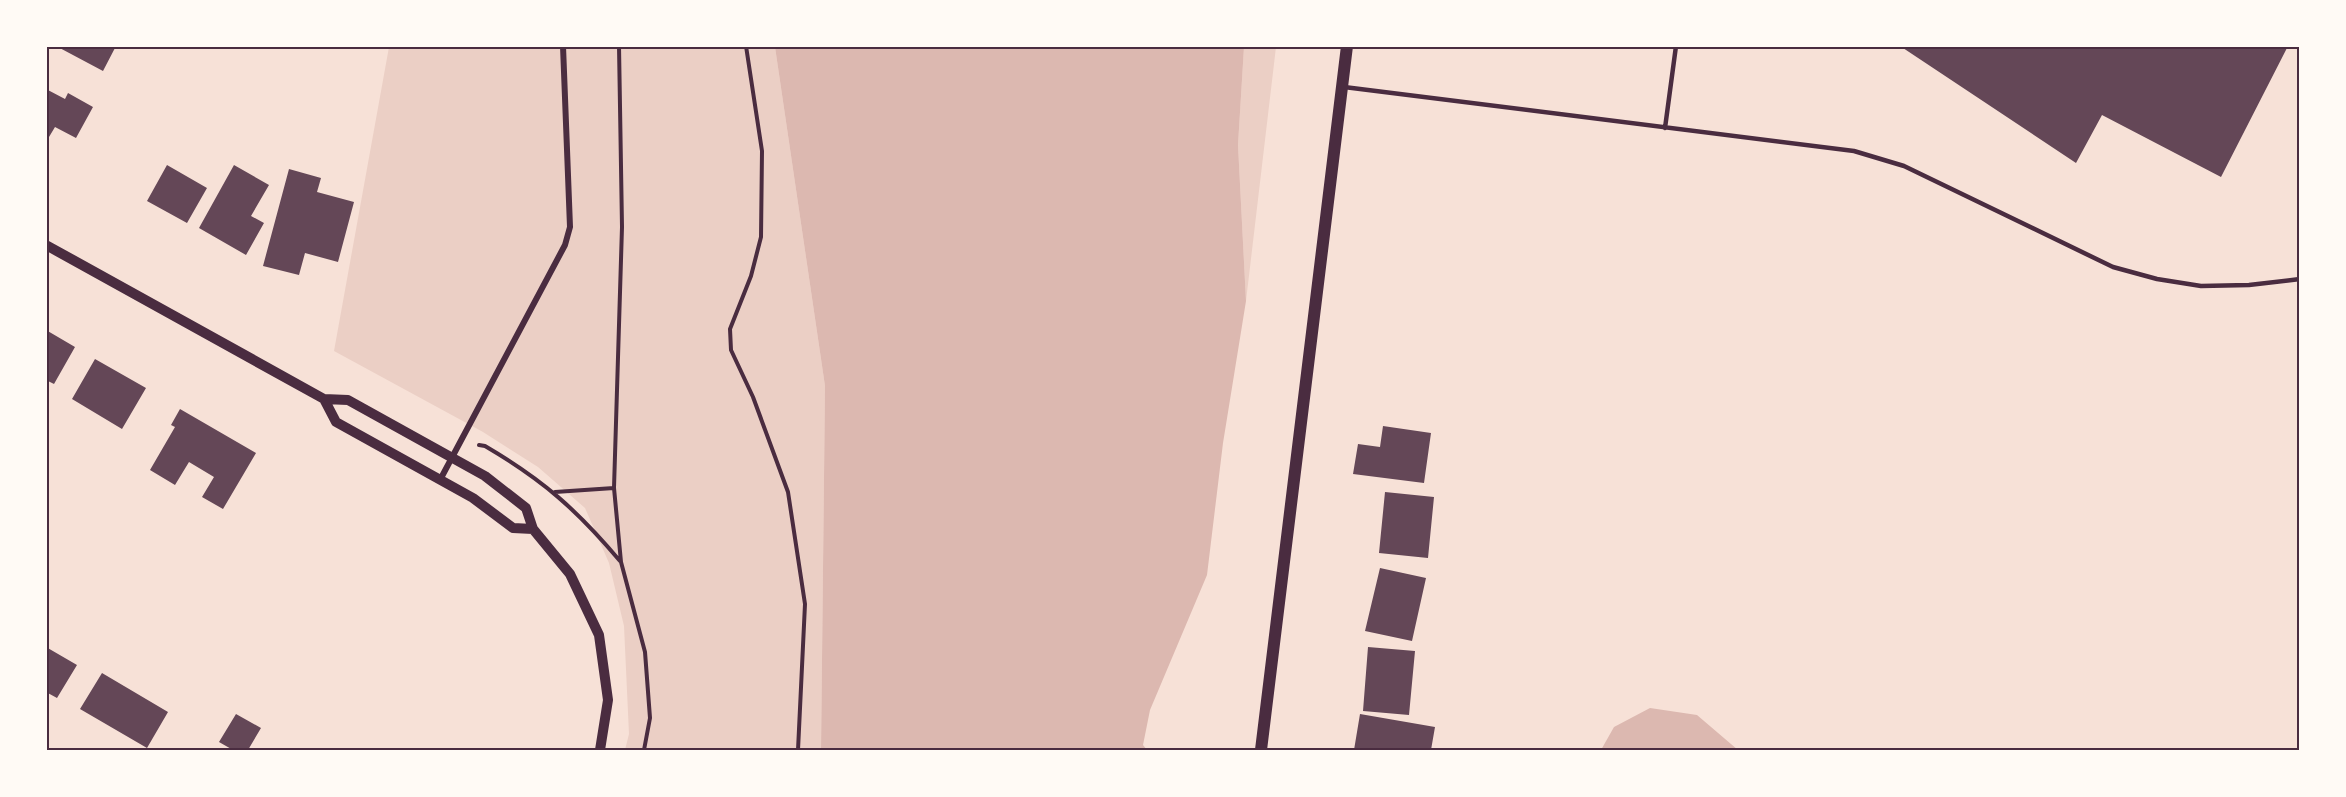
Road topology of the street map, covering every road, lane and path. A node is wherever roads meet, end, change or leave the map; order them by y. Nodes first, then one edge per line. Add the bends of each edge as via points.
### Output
1 (563, 46) edge
2 (619, 46) edge
3 (746, 46) edge
4 (1347, 46) edge
5 (1676, 46) edge
6 (1342, 87) junction
7 (1665, 128) junction
8 (46, 244) edge
9 (2300, 279) edge
10 (324, 399) junction
11 (461, 442) junction
12 (453, 458) junction
13 (440, 480) junction
14 (614, 488) junction
15 (555, 492) junction
16 (533, 529) junction
17 (621, 562) junction
18 (600, 750) edge
19 (644, 750) edge
20 (798, 750) edge
21 (1261, 750) edge

1 - 11 street via 570,227 565,245
2 - 14 path via 622,227
3 - 20 path via 762,151 761,237 751,276 730,328 731,350 788,492 805,604
4 - 6 main road
5 - 7 lane
6 - 7 lane
6 - 21 main road
7 - 9 lane via 1854,151 1904,166 2113,267 2157,279 2201,286
8 - 10 street
10 - 12 street via 348,399
10 - 13 street via 336,422
11 - 12 street
11 - 15 path via 485,447
12 - 13 street
12 - 16 street via 485,476 526,508
13 - 16 street via 473,498 513,528
14 - 15 path
14 - 17 path
15 - 17 path
16 - 18 street via 570,574 599,635 608,700
17 - 19 path via 645,652 650,718

